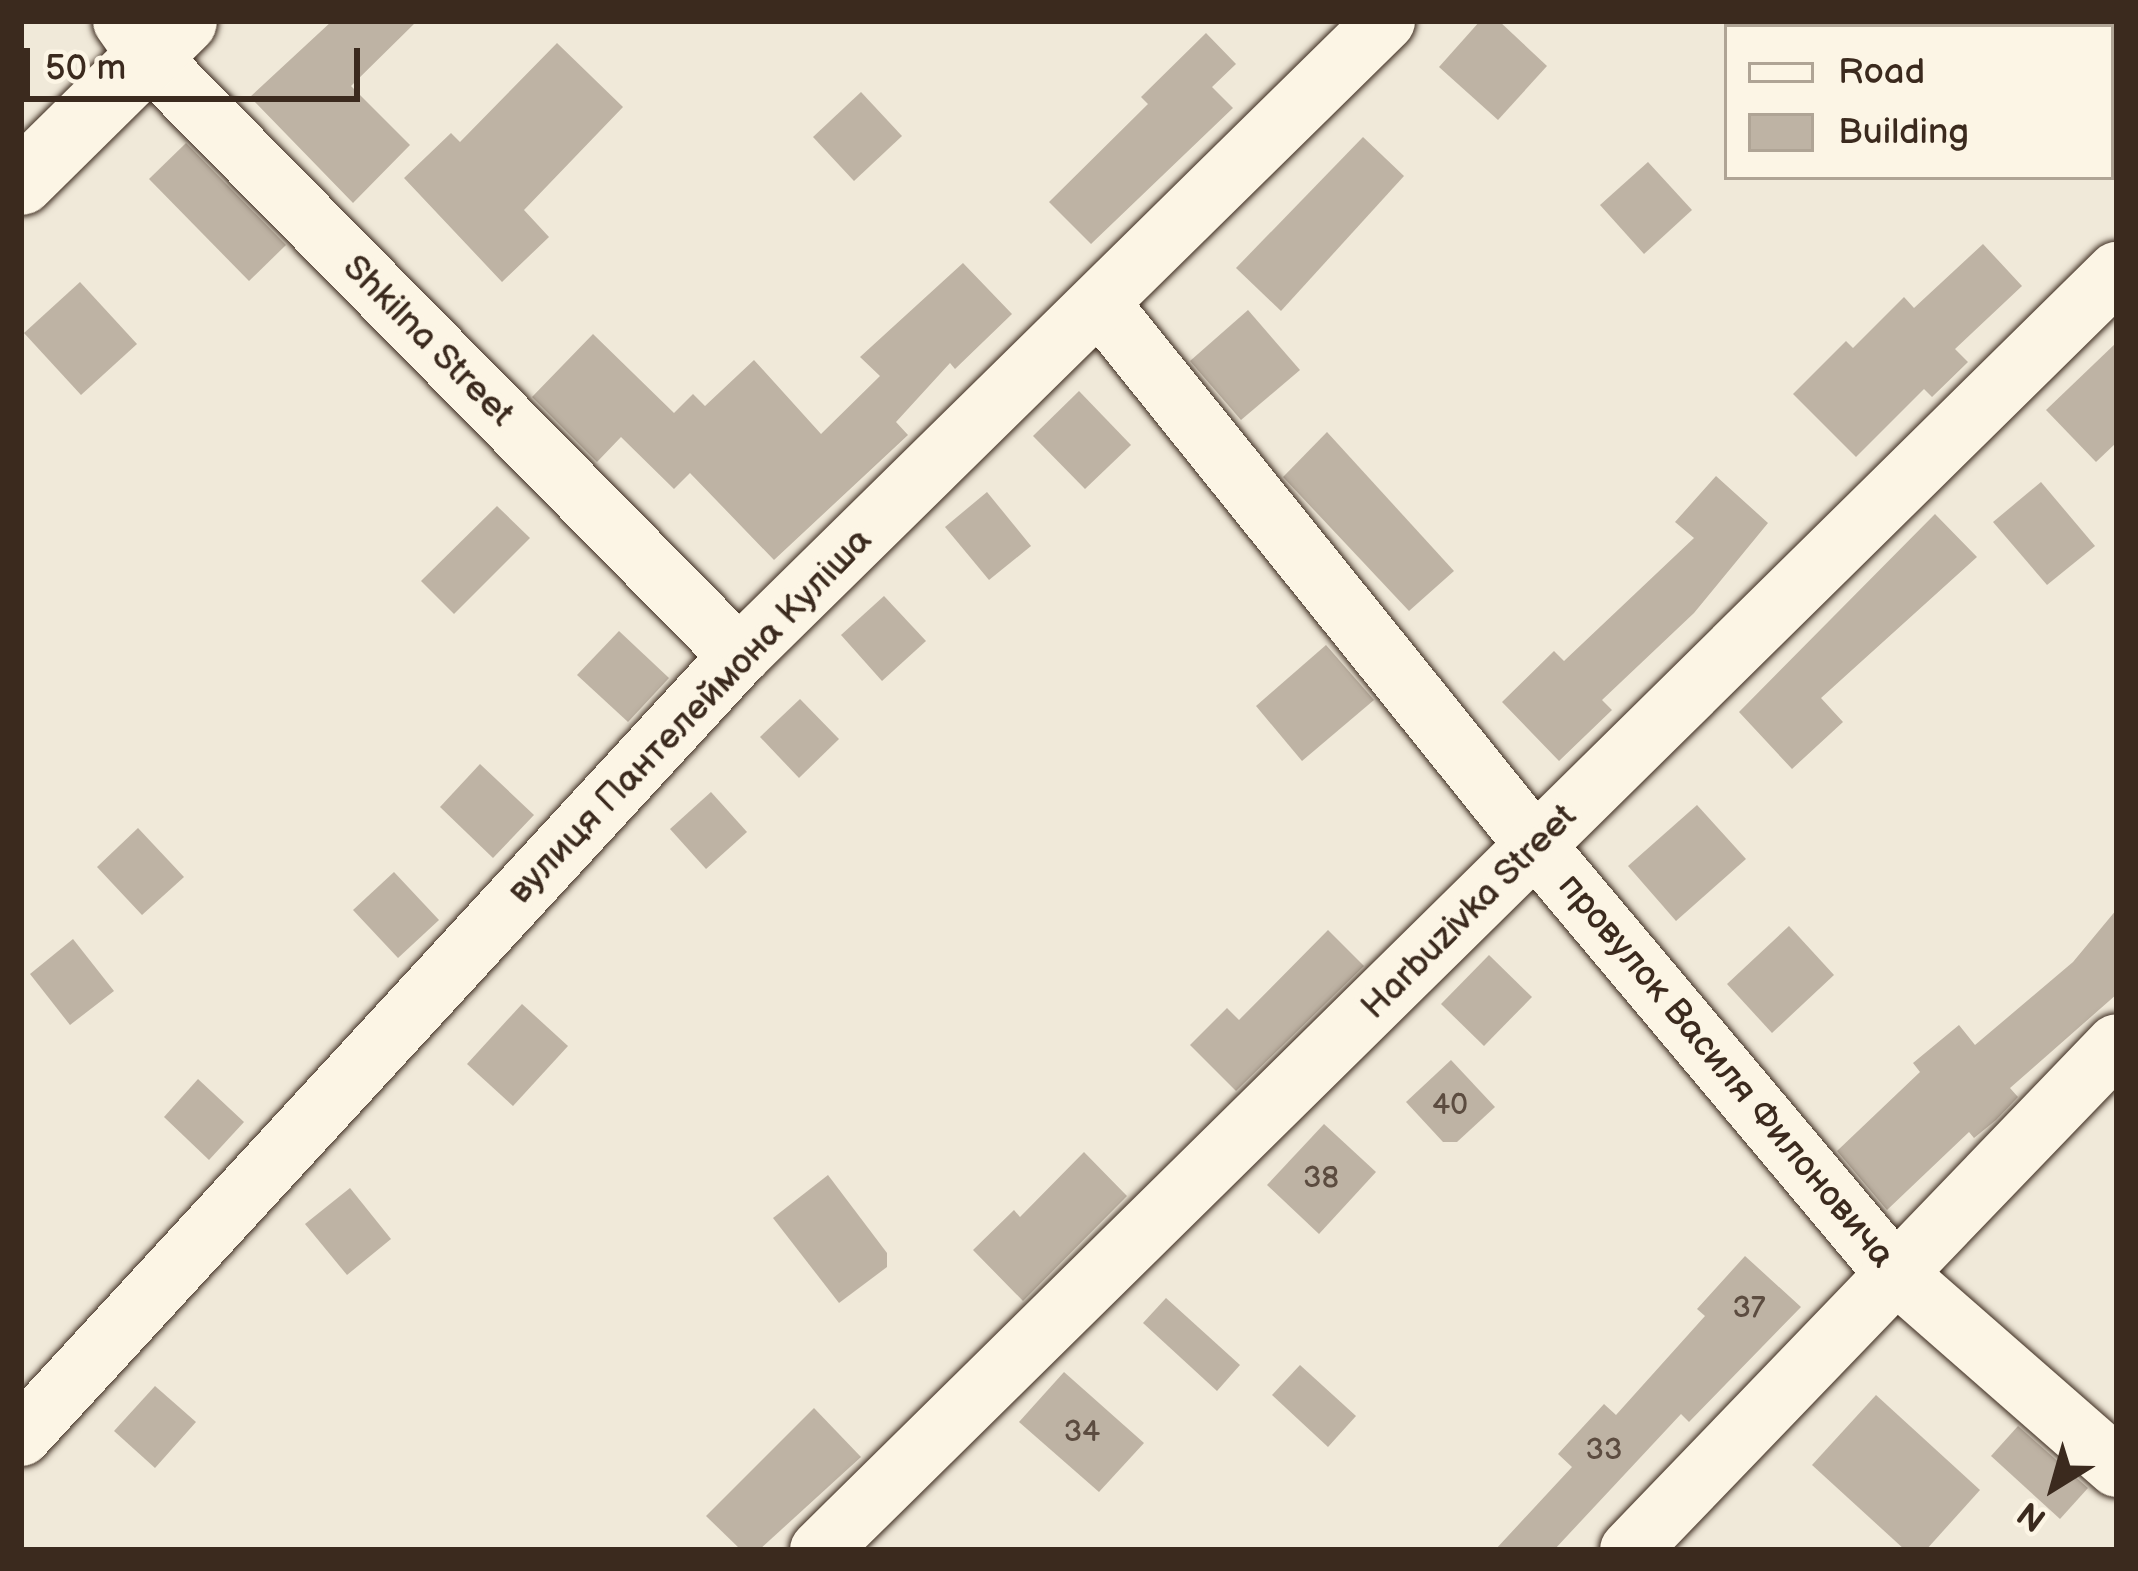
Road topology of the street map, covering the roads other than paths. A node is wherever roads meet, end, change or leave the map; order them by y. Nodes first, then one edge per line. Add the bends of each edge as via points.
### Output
1 (1385, 21) edge
2 (151, 32) edge
3 (21, 182) edge
4 (2117, 272) edge
5 (1100, 304) junction
6 (739, 656) junction
7 (1536, 846) junction
8 (2117, 1044) edge
9 (1892, 1270) junction
10 (21, 1436) edge
11 (2117, 1467) edge
12 (820, 1550) edge
13 (1630, 1550) edge

1 - 5 street, вулиця Пантелеймона Куліша
2 - 3 main road
2 - 6 street, Shkilna Street
4 - 7 street, Harbuzivka Street
5 - 6 street, вулиця Пантелеймона Куліша
5 - 7 street, провулок Василя Филоновича
6 - 10 street, вулиця Пантелеймона Куліша
7 - 9 street, провулок Василя Филоновича
7 - 12 street, Harbuzivka Street
8 - 9 street
9 - 11 street, провулок Василя Филоновича
9 - 13 street

